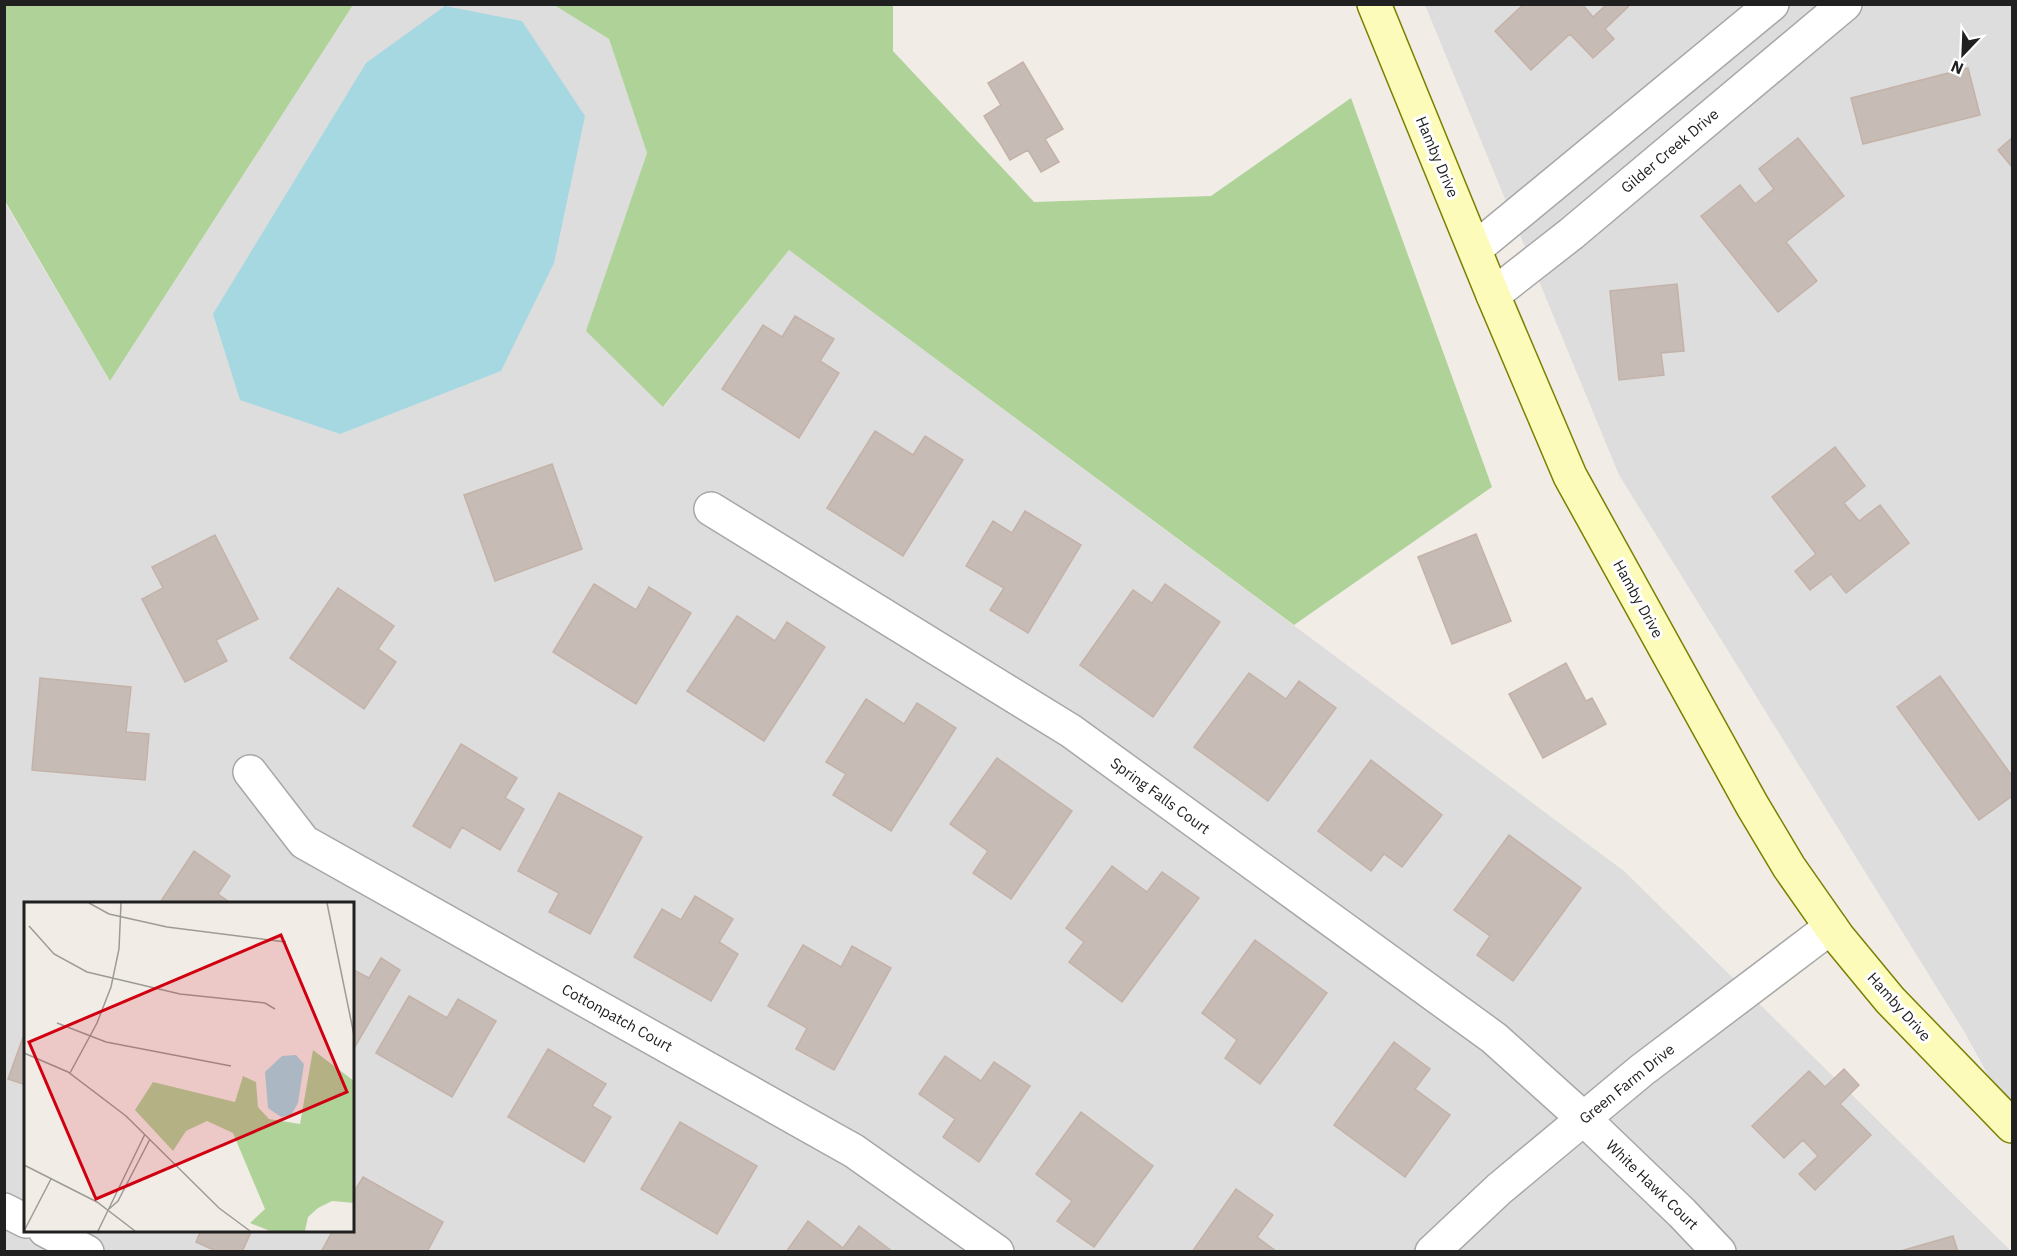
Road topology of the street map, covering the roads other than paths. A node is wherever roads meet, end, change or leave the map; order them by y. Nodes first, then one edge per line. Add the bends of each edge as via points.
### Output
1 (1374, 4) edge
2 (1772, 4) edge
3 (1845, 4) edge
4 (1475, 249) junction
5 (1493, 295) junction
6 (711, 509) dead end
7 (250, 772) dead end
8 (1831, 927) junction
9 (1584, 1119) junction
10 (2013, 1126) edge
11 (4, 1210) edge
12 (24, 1220) edge
13 (49, 1232) edge
14 (87, 1251) edge
15 (997, 1251) edge
16 (1432, 1251) edge
17 (1719, 1251) edge

1 - 4 street, Hamby Drive
2 - 4 street
3 - 5 street, Gilder Creek Drive
4 - 5 street, Hamby Drive
5 - 8 street, Hamby Drive via 1570,476 1752,805
6 - 9 street, Spring Falls Court via 1071,731 1494,1038
7 - 15 street, Cottonpatch Court via 304,842 854,1151
8 - 9 street, Green Farm Drive via 1642,1070
8 - 10 street, Hamby Drive via 1890,1000
9 - 16 street, Green Farm Drive
9 - 17 street, White Hawk Court
11 - 12 street
13 - 14 street

